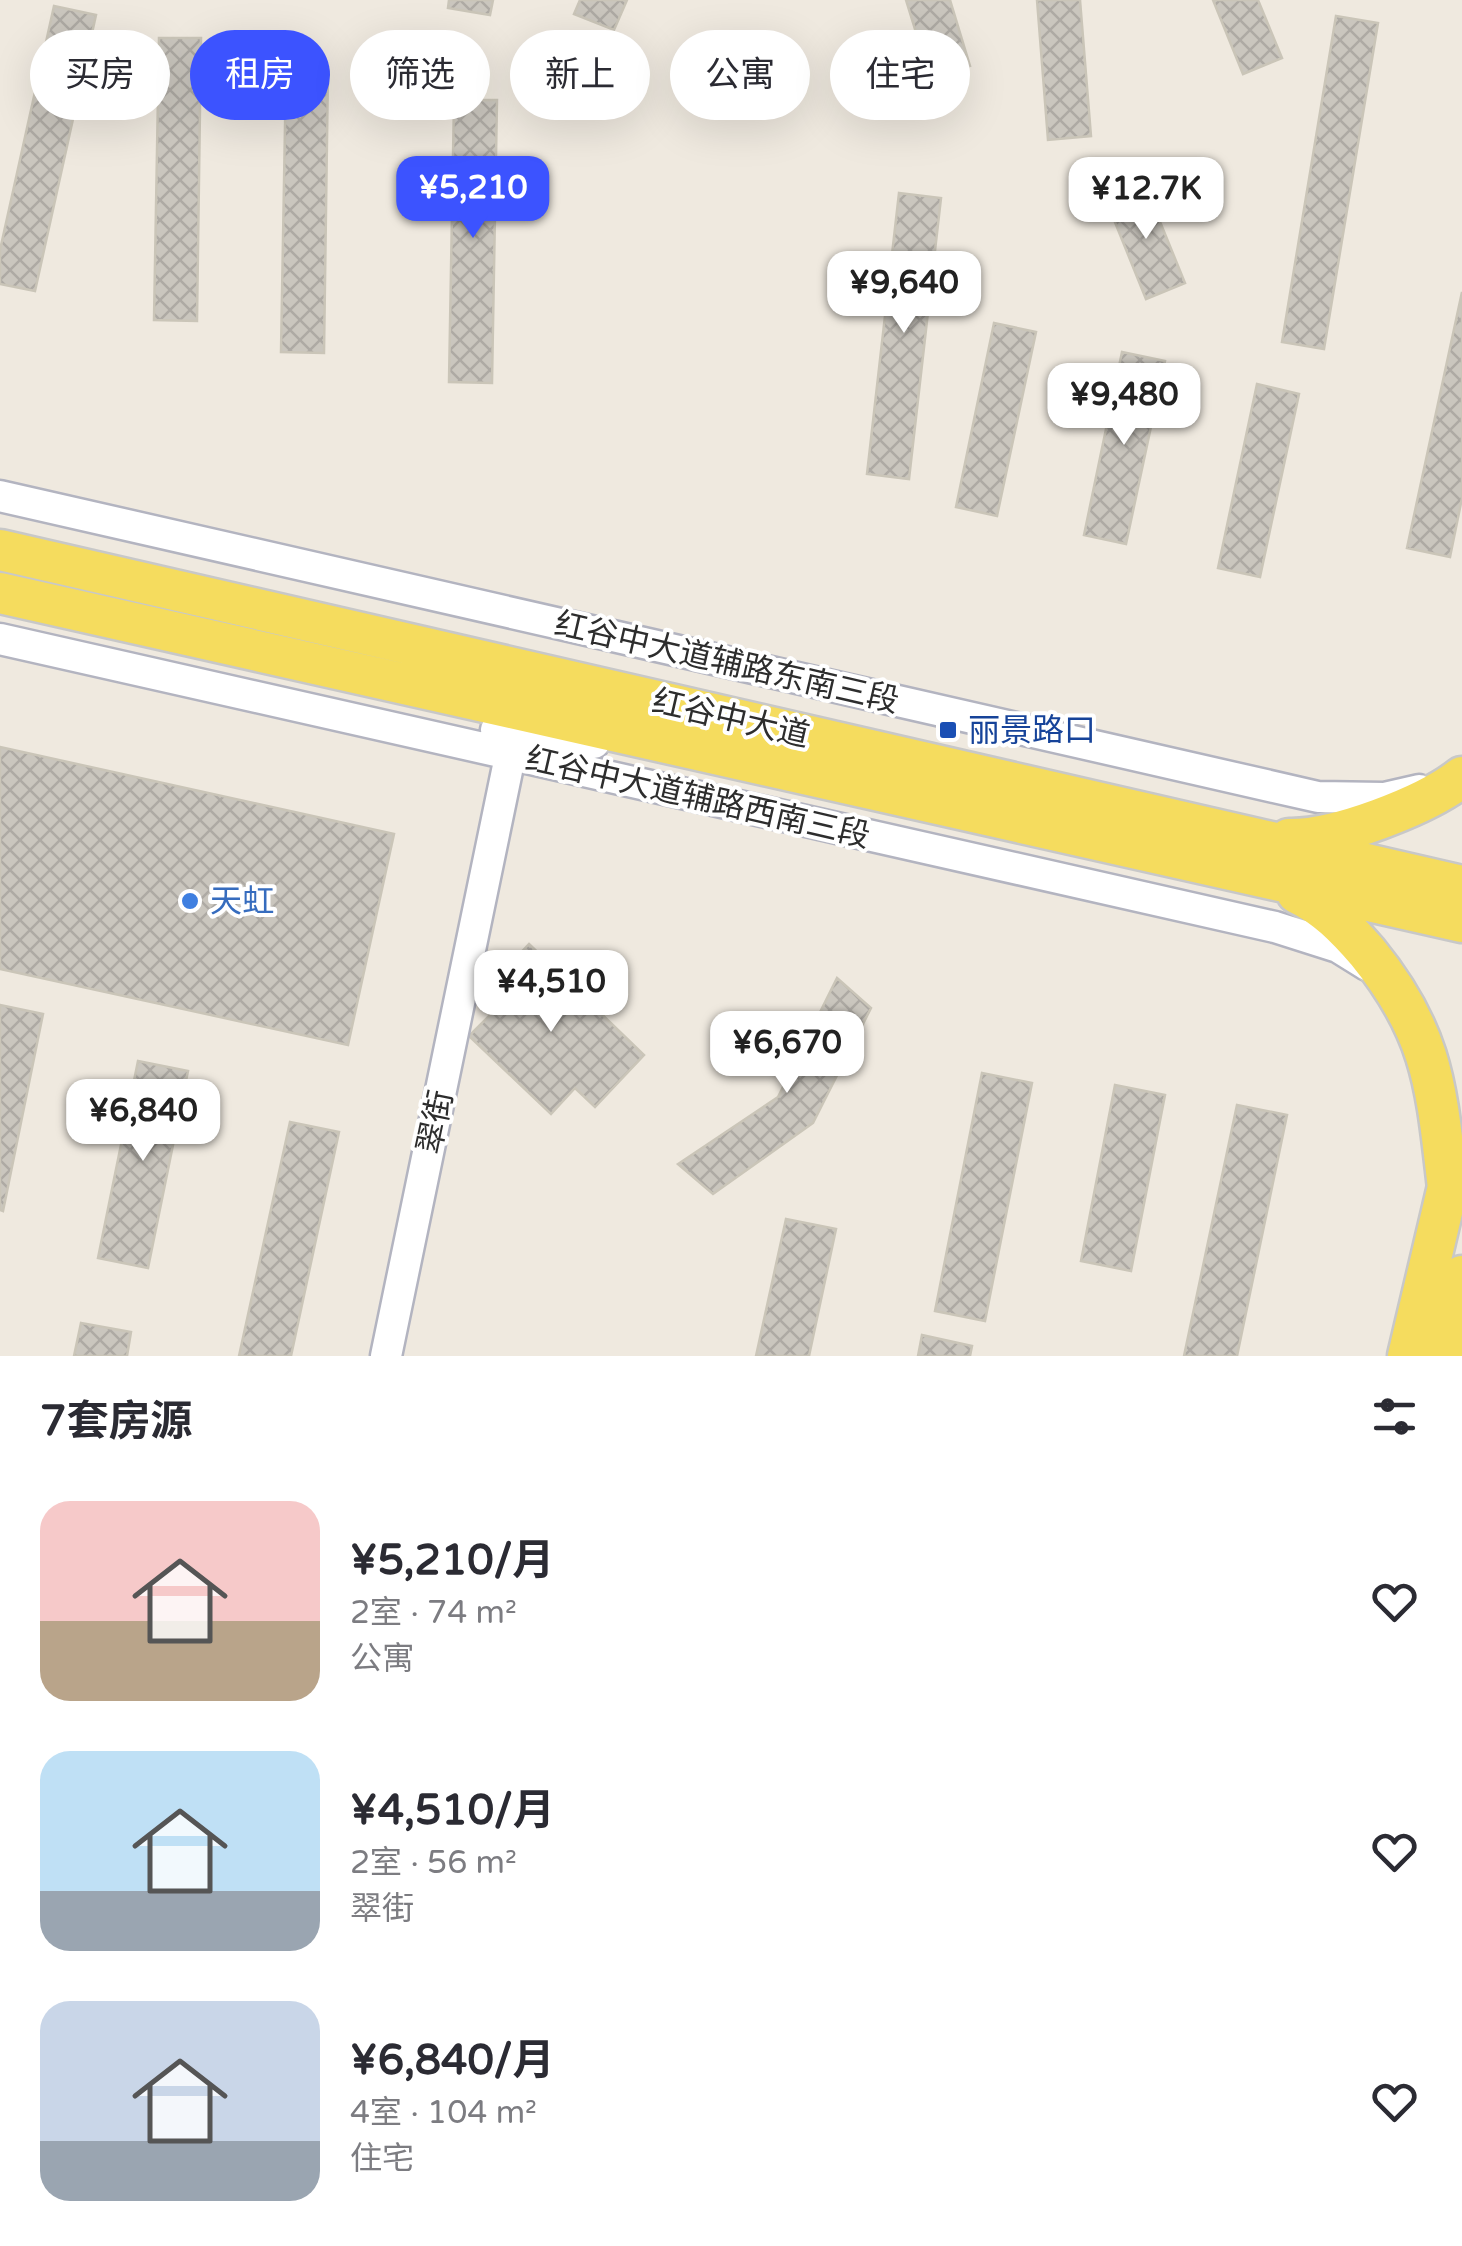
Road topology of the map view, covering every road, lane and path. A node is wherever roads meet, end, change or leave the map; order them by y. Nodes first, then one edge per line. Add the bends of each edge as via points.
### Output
1 (0, 496) edge
2 (0, 550) edge
3 (0, 593) edge
4 (0, 639) edge
5 (515, 733) junction
6 (1459, 779) edge
7 (1258, 858) junction
8 (1462, 886) edge
9 (1462, 922) edge
10 (1388, 978) junction
11 (1462, 1128) edge
12 (1448, 1188) junction
13 (1462, 1276) edge
14 (386, 1356) edge
15 (1408, 1356) edge
16 (1443, 1356) edge

1 - 6 street, 红谷中大道辅路东南三段 via 1318,797 1384,798
2 - 7 main road, 红谷中大道
3 - 5 main road, 红谷中大道 via 296,661
4 - 5 street, 红谷中大道辅路西南三段
5 - 7 main road, 红谷中大道 via 739,760
5 - 10 street, 红谷中大道辅路西南三段 via 1275,927 1338,947
5 - 14 street, 翠街
6 - 7 main road via 1357,826
7 - 8 main road, 红谷中大道
7 - 9 main road, 红谷中大道
7 - 10 main road via 1321,904
10 - 12 main road via 1413,1015 1430,1059
11 - 12 main road
12 - 15 main road
13 - 16 main road

